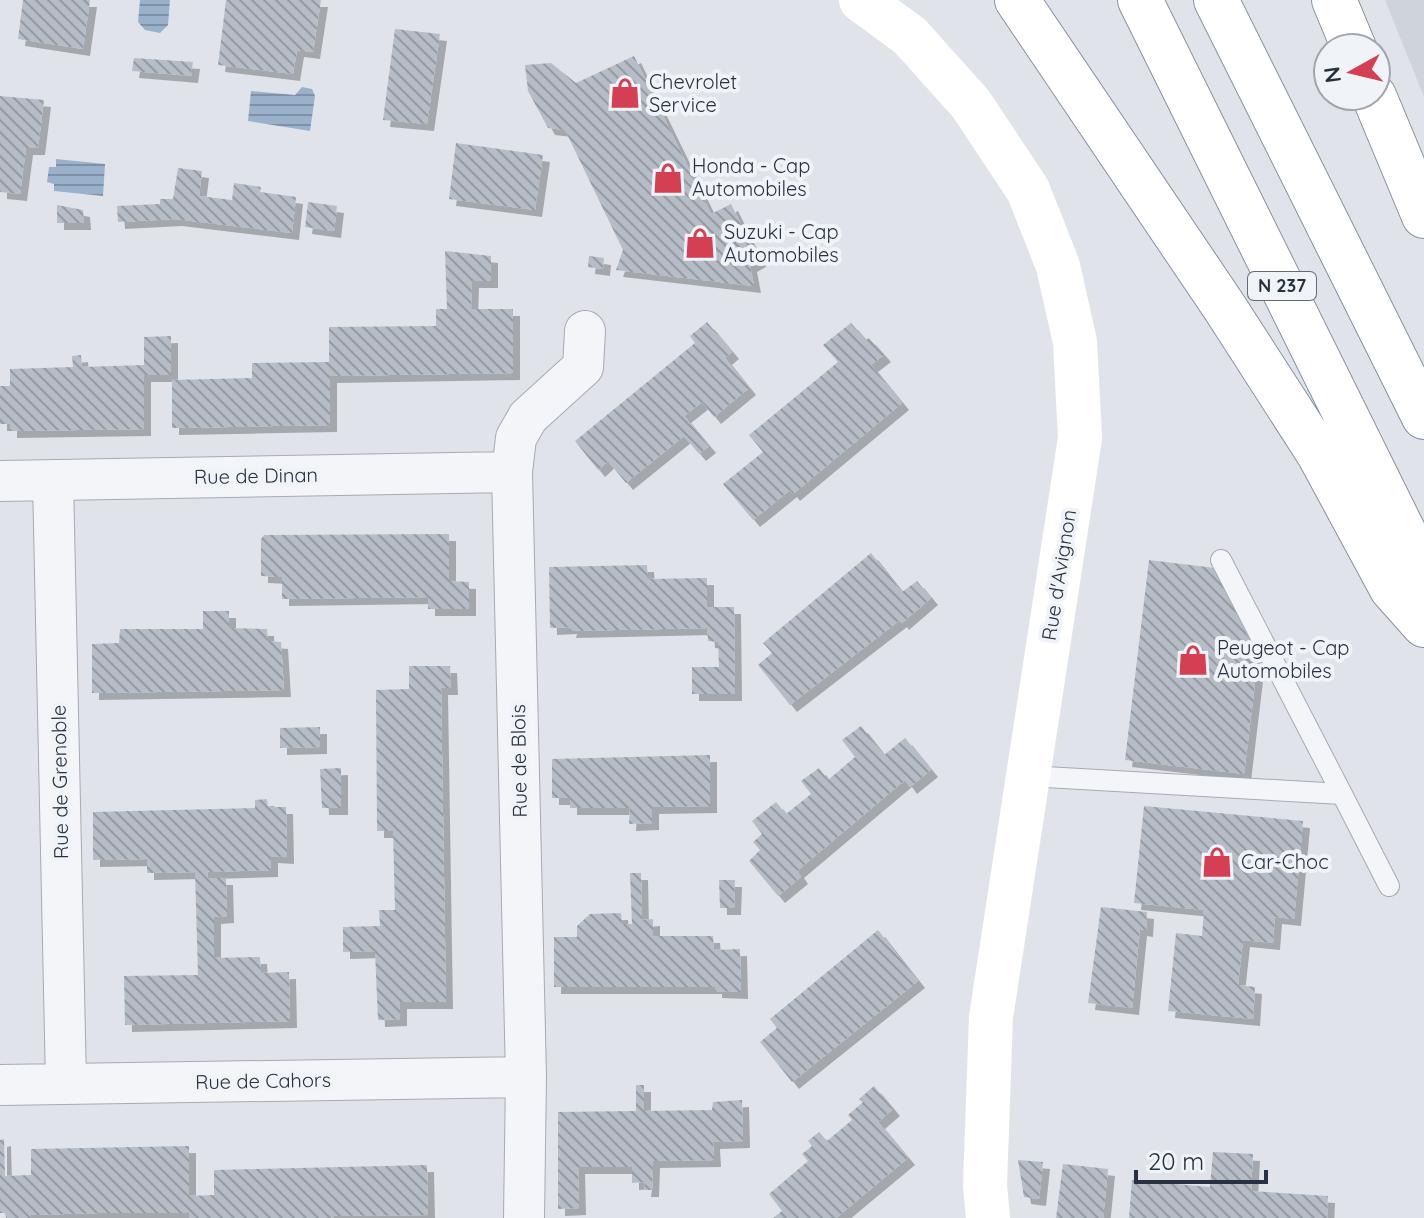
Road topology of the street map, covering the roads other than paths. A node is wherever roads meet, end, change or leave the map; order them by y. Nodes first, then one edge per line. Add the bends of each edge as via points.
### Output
1 (861, 0) edge
2 (1017, 0) edge
3 (1140, 0) edge
4 (1216, 0) edge
5 (1334, 0) edge
6 (1347, 32) edge
7 (1381, 112) edge
8 (1424, 216) edge
9 (585, 331) dead end
10 (1424, 417) edge
11 (512, 472) junction
12 (53, 480) junction
13 (0, 481) edge
14 (1221, 560) dead end
15 (1424, 573) edge
16 (1424, 625) edge
17 (1028, 776) junction
18 (1342, 794) junction
19 (1389, 886) dead end
20 (526, 1077) junction
21 (66, 1083) junction
22 (0, 1085) edge
23 (524, 1218) edge
24 (988, 1218) edge

1 - 17 main road, Rue d'Avignon via 910,36 971,104 1028,190 1058,266 1075,342 1080,438
2 - 16 main road via 1319,454 1392,589
3 - 15 main road, N 237
4 - 10 main road
5 - 6 main road
7 - 8 main road
9 - 11 street, Rue de Blois via 583,367 528,417 516,438
11 - 12 street, Rue de Dinan
11 - 20 street, Rue de Blois
12 - 13 street, Rue de Dinan
12 - 21 street, Rue de Grenoble
14 - 18 lane
17 - 18 lane
17 - 24 main road, Rue d'Avignon via 991,1017
18 - 19 lane
20 - 21 street, Rue de Cahors
20 - 23 street, Rue de Blois
21 - 22 street, Rue de Cahors

